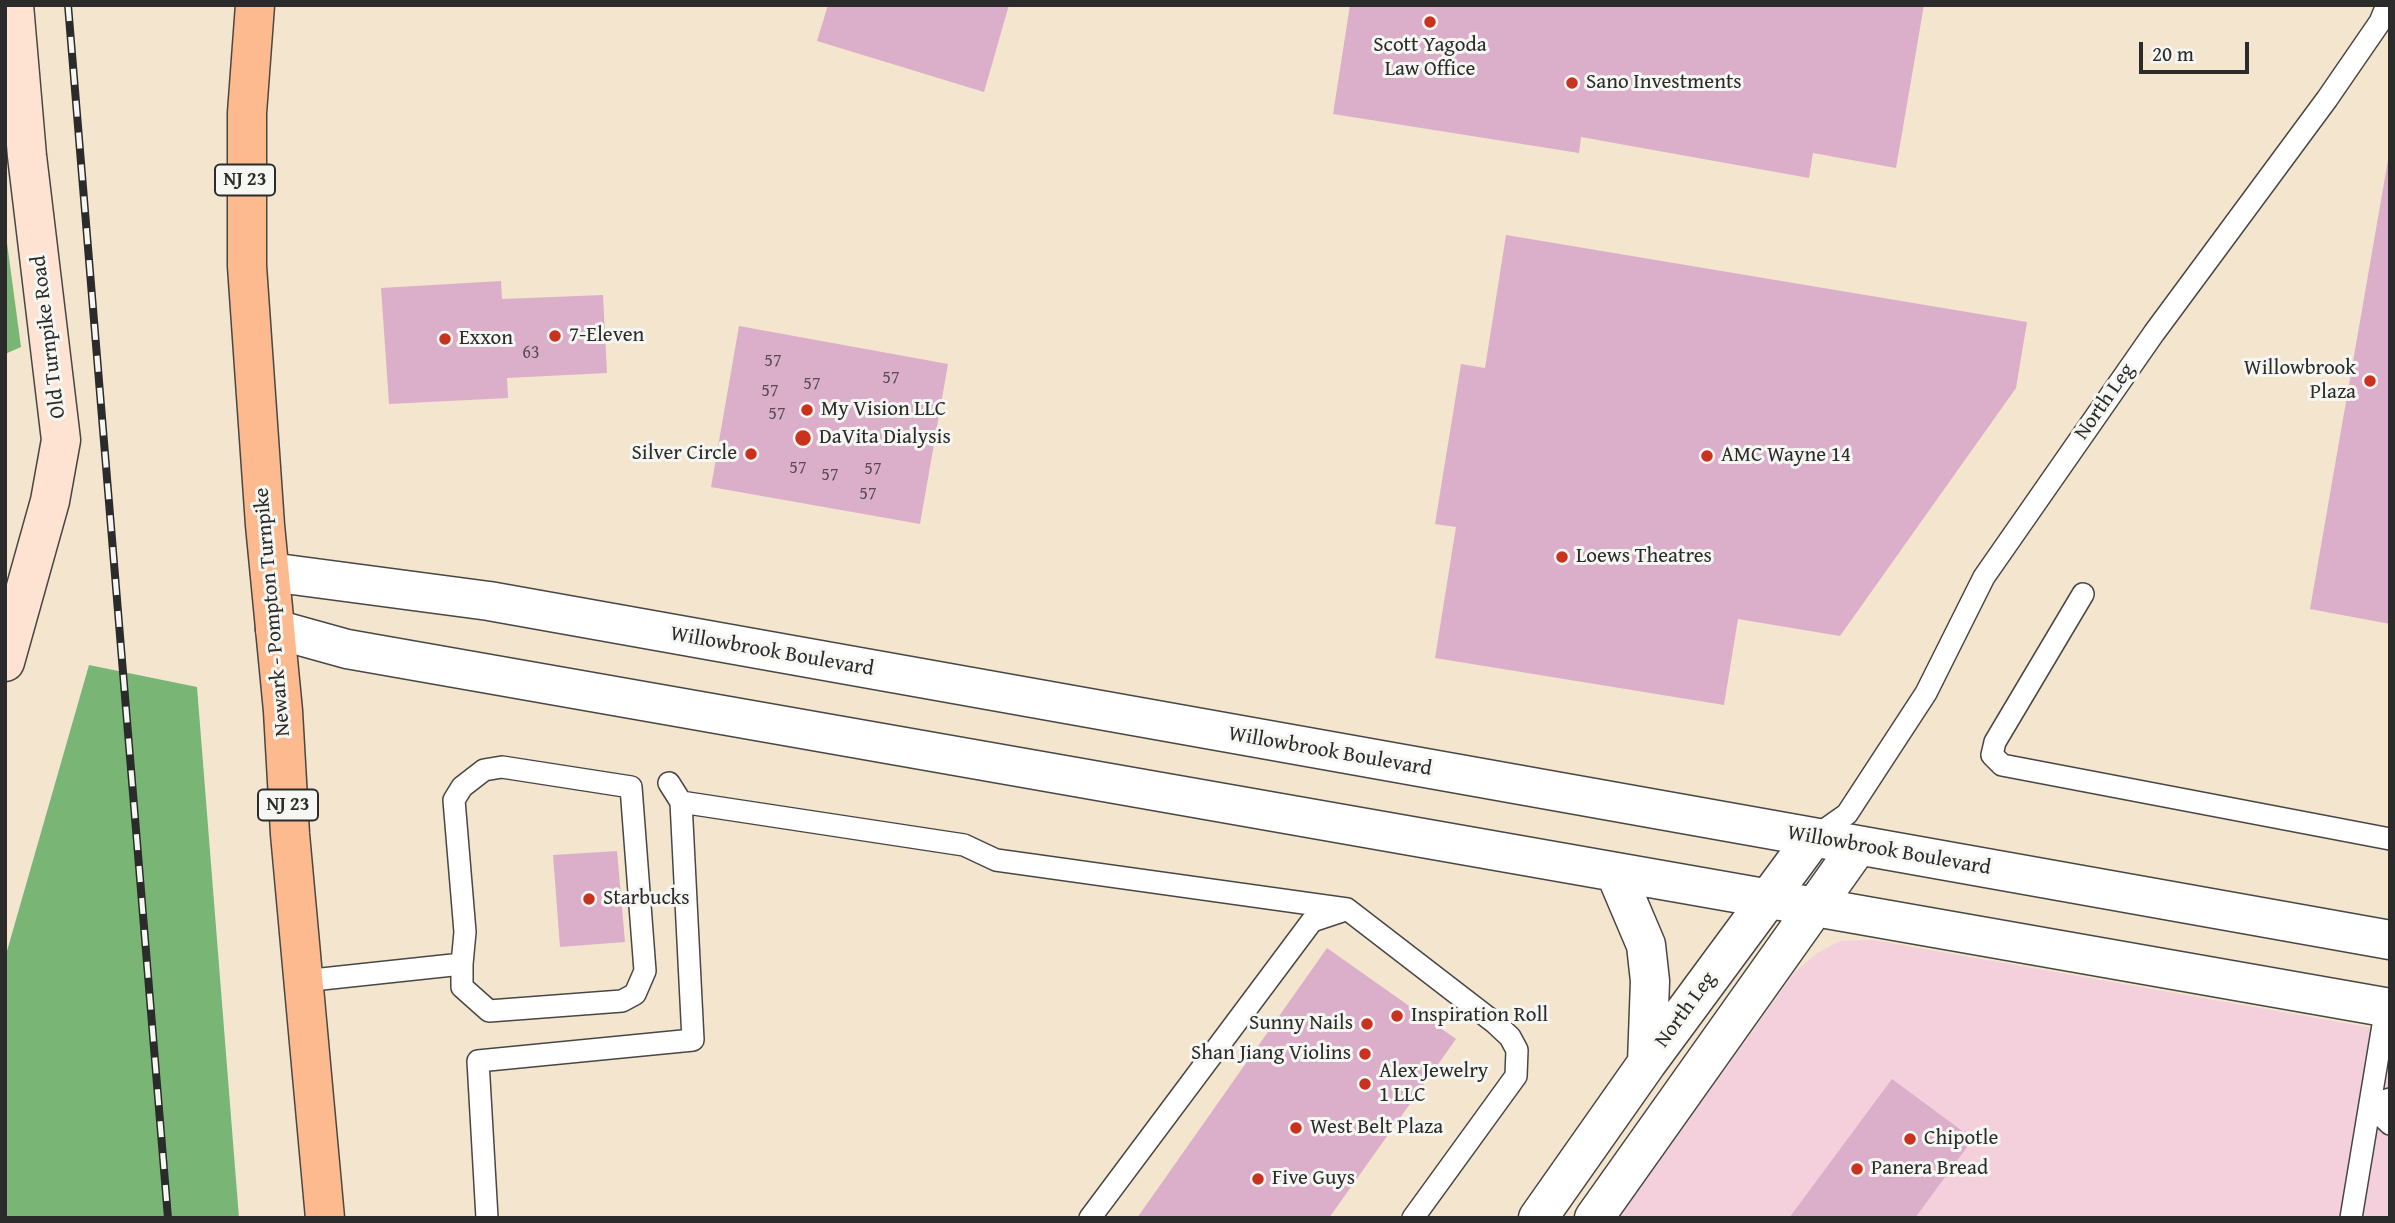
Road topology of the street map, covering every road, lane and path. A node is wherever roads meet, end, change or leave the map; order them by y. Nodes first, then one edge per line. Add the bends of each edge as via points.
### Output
1 (14, 5) edge
2 (254, 5) edge
3 (2387, 5) edge
4 (270, 572) junction
5 (2083, 594) dead end
6 (275, 629) junction
7 (5, 662) edge
8 (669, 783) dead end
9 (681, 802) junction
10 (1852, 830) junction
11 (1813, 838) junction
12 (2390, 839) edge
13 (1615, 872) junction
14 (1767, 898) junction
15 (1817, 907) junction
16 (1347, 909) junction
17 (2390, 940) edge
18 (462, 964) junction
19 (303, 981) junction
20 (2388, 1008) edge
21 (1647, 1063) junction
22 (2380, 1102) edge
23 (2390, 1124) edge
24 (325, 1218) edge
25 (487, 1218) edge
26 (1090, 1218) edge
27 (1413, 1218) edge
28 (1538, 1218) edge
29 (1594, 1218) edge
30 (2351, 1218) edge

1 - 7 street, Old Turnpike Road via 61,440 50,501
2 - 4 main road, Newark - Pompton Turnpike / NJ 23 via 247,113 247,266
3 - 10 lane, North Leg via 2334,88 2154,333 1984,577
4 - 6 main road, Newark - Pompton Turnpike / NJ 23
4 - 11 street, Willowbrook Boulevard via 489,601
5 - 12 lane via 1995,742 1992,755 2001,765
6 - 13 street via 347,649
6 - 19 main road, Newark - Pompton Turnpike / NJ 23
8 - 9 lane
9 - 16 lane via 964,845 996,860
9 - 25 lane via 693,1040 478,1061
10 - 11 street, Willowbrook Boulevard
10 - 15 street, North Leg
10 - 17 street, Willowbrook Boulevard
11 - 14 street, North Leg
13 - 14 street
13 - 21 street via 1646,945 1650,981
14 - 15 street
14 - 21 street, North Leg
15 - 20 street
15 - 29 street, North Leg
16 - 26 lane via 1312,921
16 - 27 lane via 1495,1023 1517,1050 1516,1076
18 - 18 lane via 462,987 489,1011 622,1001 635,994 645,971 631,787 502,767 484,770 462,787 454,800 465,932
18 - 19 lane
19 - 24 main road, Newark - Pompton Turnpike / NJ 23
20 - 22 lane
21 - 28 street, North Leg
22 - 23 lane
22 - 30 lane

